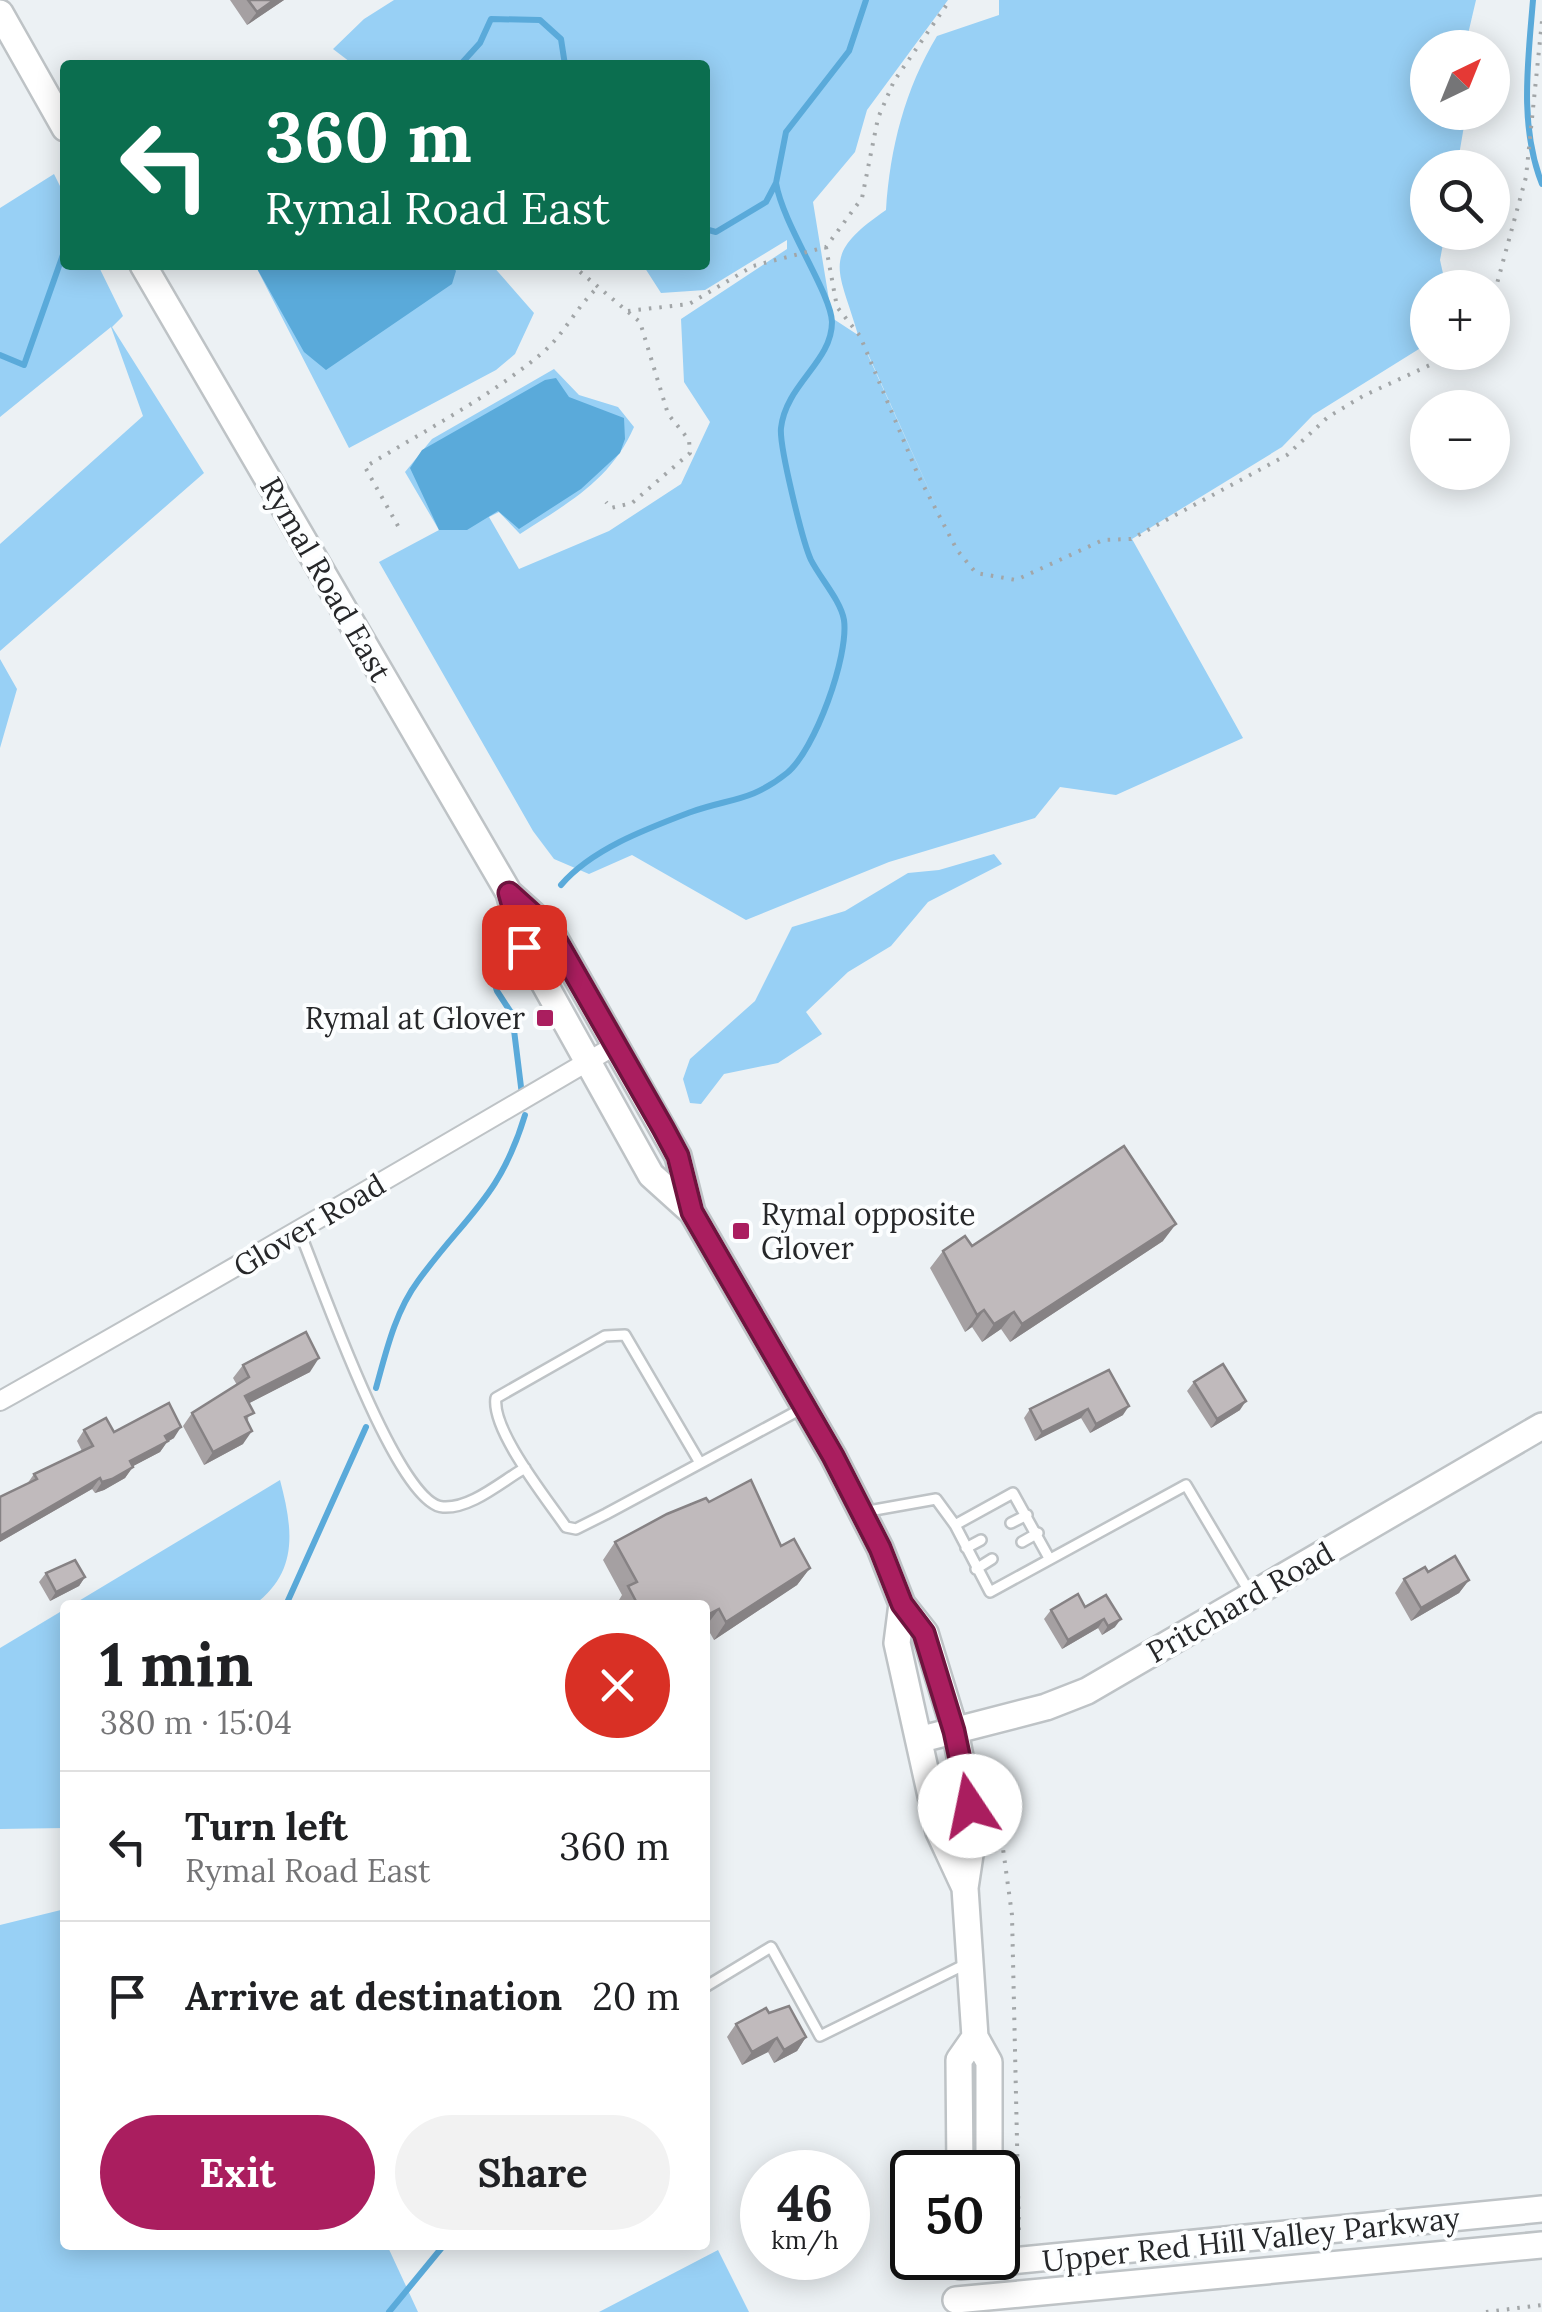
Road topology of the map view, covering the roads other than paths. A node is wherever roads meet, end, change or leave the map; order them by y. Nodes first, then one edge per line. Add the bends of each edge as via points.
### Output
1 (0, 13) edge
2 (60, 119) edge
3 (145, 270) edge
4 (509, 893) junction
5 (616, 1045) junction
6 (588, 1062) junction
7 (692, 1212) junction
8 (300, 1233) junction
9 (0, 1401) edge
10 (805, 1407) junction
11 (1542, 1426) edge
12 (700, 1463) junction
13 (525, 1468) junction
14 (862, 1512) junction
15 (1026, 1514) junction
16 (1012, 1523) dead end
17 (956, 1524) junction
18 (1038, 1533) junction
19 (981, 1540) dead end
20 (1022, 1542) dead end
21 (966, 1548) junction
22 (1049, 1558) junction
23 (992, 1559) dead end
24 (976, 1569) junction
25 (1252, 1596) junction
26 (902, 1604) junction
27 (954, 1731) junction
28 (922, 1739) junction
29 (965, 1888) junction
30 (971, 1962) junction
31 (710, 1983) edge
32 (975, 2036) junction
33 (960, 2150) edge
34 (989, 2150) edge
35 (1542, 2209) edge
36 (1542, 2245) edge
37 (1020, 2259) edge
38 (958, 2280) edge
39 (992, 2304) edge
40 (955, 2306) edge

1 - 2 main road
3 - 4 main road, Rymal Road East
4 - 5 main road, Rymal Road East via 550,930
4 - 6 main road, Rymal Road East via 524,947
5 - 6 street, Glover Road
5 - 7 main road, Rymal Road East via 678,1156
6 - 7 main road, Rymal Road East via 651,1175
6 - 8 street, Glover Road
7 - 10 main road, Rymal Road East
8 - 9 street, Glover Road
8 - 13 lane via 359,1385 418,1494 439,1508 462,1505
10 - 12 lane
10 - 14 main road, Rymal Road East
11 - 25 main road, Pritchard Road
12 - 13 lane via 576,1529 566,1527
12 - 13 lane via 625,1335 615,1335 496,1398 494,1408
14 - 17 lane via 936,1499
14 - 26 main road, Rymal Road East
15 - 16 lane
15 - 17 lane via 1013,1494
15 - 18 lane
17 - 21 lane
18 - 20 lane
18 - 22 lane
19 - 21 lane
21 - 24 lane
22 - 24 lane via 990,1592
22 - 25 lane via 1186,1485
23 - 24 lane
25 - 27 main road, Pritchard Road via 1087,1691
26 - 27 main road, Rymal Road East via 924,1633
26 - 28 main road, Rymal Road East via 897,1644
27 - 28 main road, Pritchard Road
27 - 29 main road, Rymal Road East via 974,1828
28 - 29 main road, Rymal Road East via 939,1832
29 - 30 main road, Rymal Road East
30 - 31 lane via 820,2036 771,1947
30 - 32 main road, Rymal Road East
32 - 33 main road, Rymal Road East via 959,2060
32 - 34 main road, Rymal Road East via 989,2062
35 - 37 main road, Upper Red Hill Valley Parkway
36 - 39 main road, Upper Red Hill Valley Parkway
38 - 40 main road
39 - 40 main road, Upper Red Hill Valley Parkway

